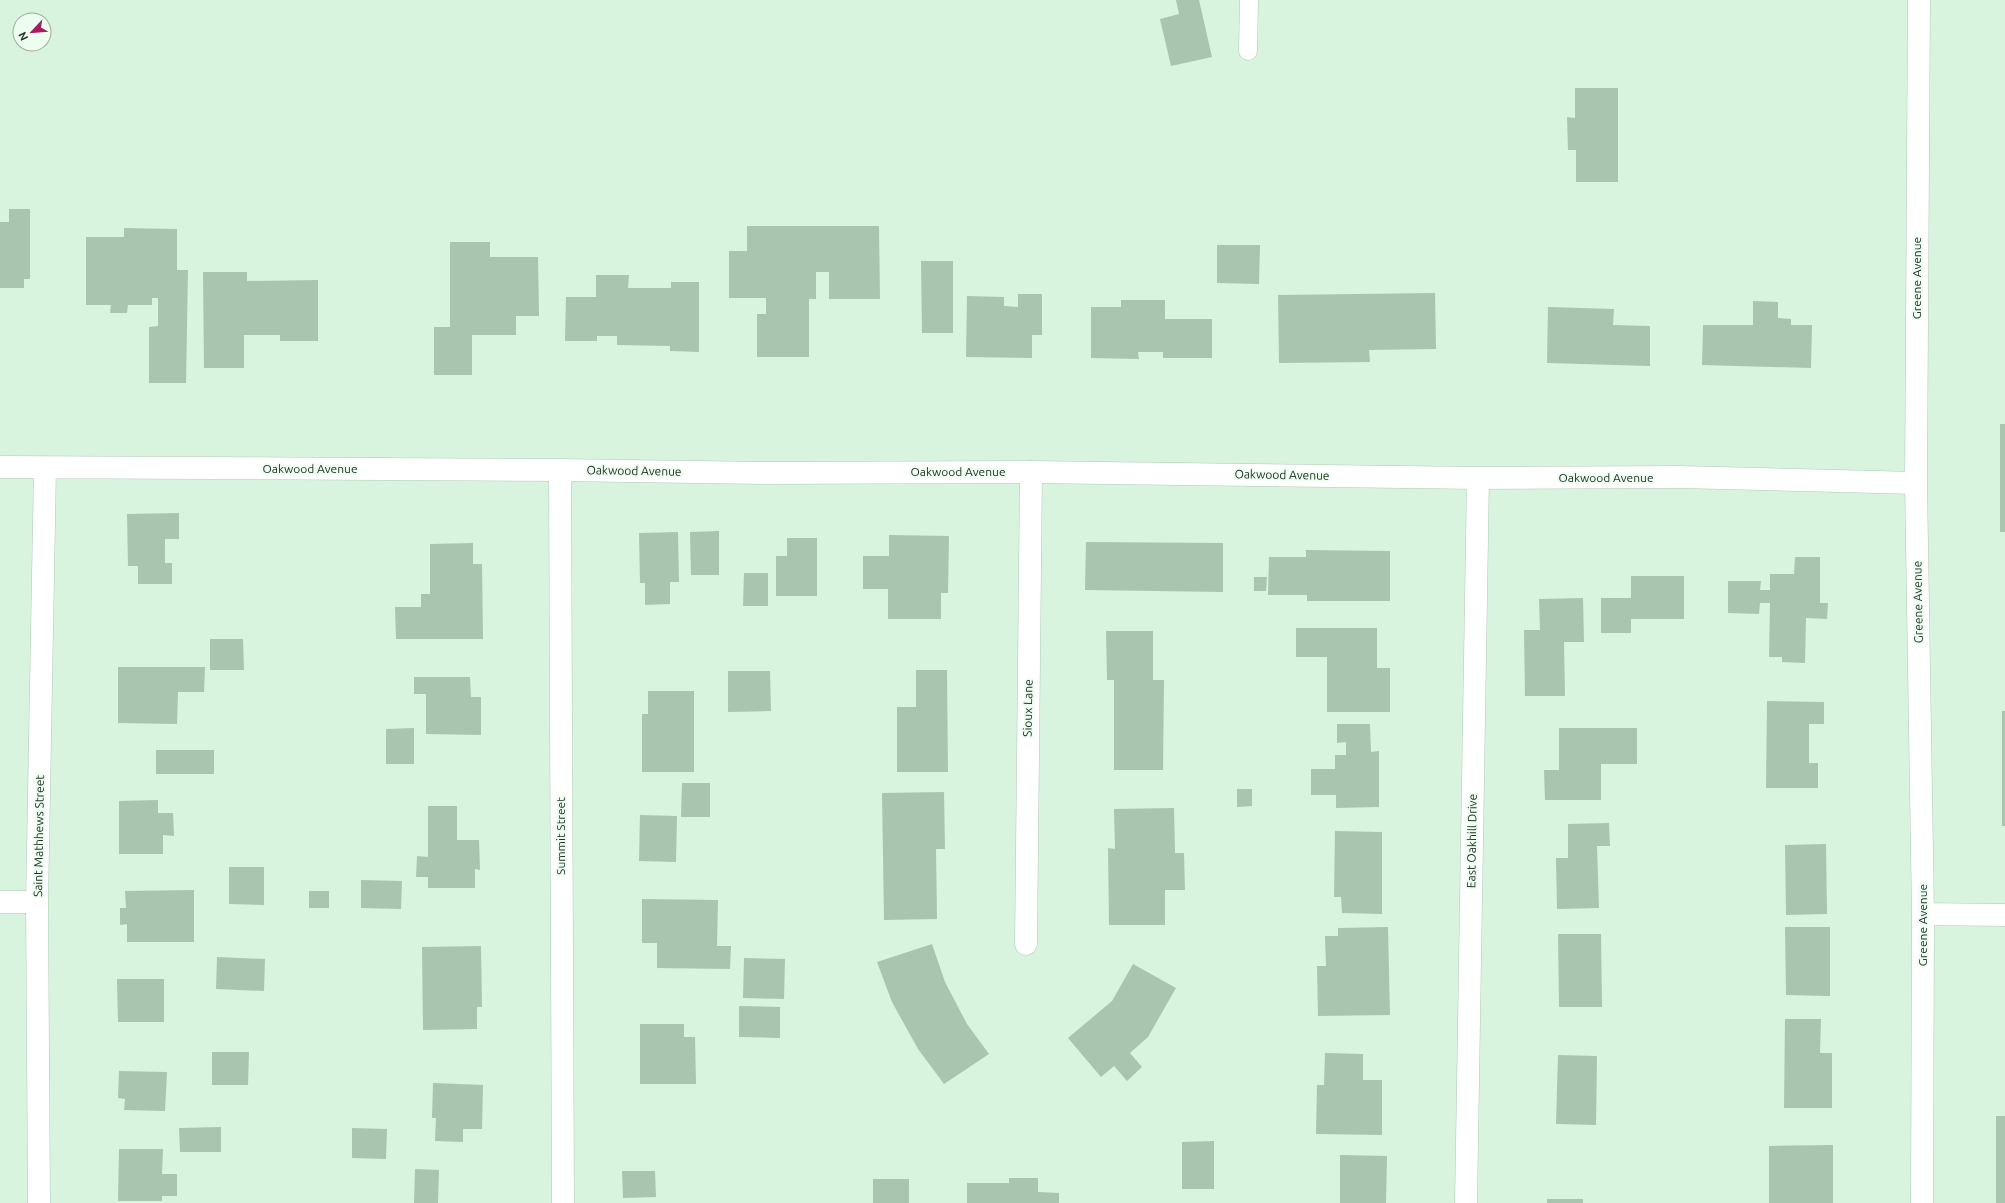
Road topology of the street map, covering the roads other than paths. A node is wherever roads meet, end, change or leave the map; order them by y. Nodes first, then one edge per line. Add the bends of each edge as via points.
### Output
1 (1249, 0) edge
2 (1919, 0) edge
3 (1248, 51) dead end
4 (0, 467) edge
5 (46, 468) junction
6 (560, 470) junction
7 (1031, 472) junction
8 (1478, 478) junction
9 (1916, 483) junction
10 (0, 902) edge
11 (37, 902) junction
12 (1923, 914) junction
13 (2005, 915) edge
14 (1026, 944) dead end
15 (39, 1203) edge
16 (563, 1203) edge
17 (1466, 1203) edge
18 (1922, 1203) edge

1 - 3 lane
2 - 9 street, Greene Avenue
4 - 5 street, Oakwood Avenue
5 - 6 street, Oakwood Avenue
5 - 11 street, Saint Mathhews Street
6 - 7 street, Oakwood Avenue via 765,473
6 - 16 street, Summit Street
7 - 8 street, Oakwood Avenue
7 - 14 street, Sioux Lane
8 - 9 street, Oakwood Avenue via 1678,477
8 - 17 street, East Oakhill Drive
9 - 12 street, Greene Avenue
10 - 11 street
11 - 15 street, Saint Mathhews Street
12 - 13 street
12 - 18 street, Greene Avenue

